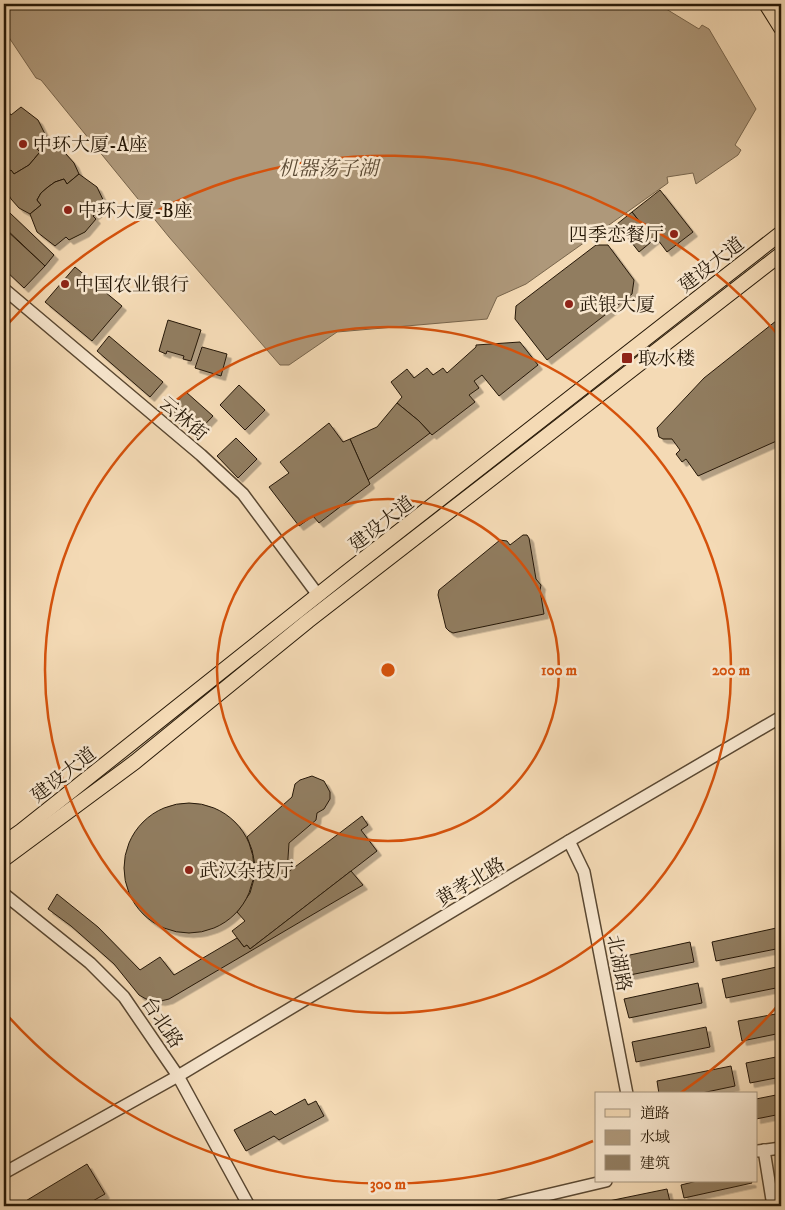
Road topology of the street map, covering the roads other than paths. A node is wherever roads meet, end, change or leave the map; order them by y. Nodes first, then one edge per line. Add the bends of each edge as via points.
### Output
1 (766, 4) edge
2 (781, 28) edge
3 (781, 233) edge
4 (781, 254) edge
5 (4, 289) edge
6 (318, 596) junction
7 (781, 717) edge
8 (569, 841) junction
9 (4, 842) edge
10 (4, 859) edge
11 (4, 894) edge
12 (178, 1076) junction
13 (627, 1092) edge
14 (781, 1148) edge
15 (760, 1151) edge
16 (4, 1173) edge
17 (602, 1182) edge
18 (249, 1206) edge
19 (500, 1206) edge
20 (773, 1206) edge

1 - 2 main road
3 - 6 main road, 建设大道
4 - 10 main road, 建设大道 via 308,621 135,762
5 - 6 street, 云林街 via 243,494
6 - 9 main road, 建设大道
7 - 8 street, 黄孝北路
8 - 12 street, 黄孝北路
8 - 13 street, 北湖路 via 584,872
11 - 12 street, 台北路 via 90,963 124,997
12 - 16 street, 黄孝北路
12 - 18 street, 台北路
14 - 15 street
15 - 20 street
17 - 19 street

